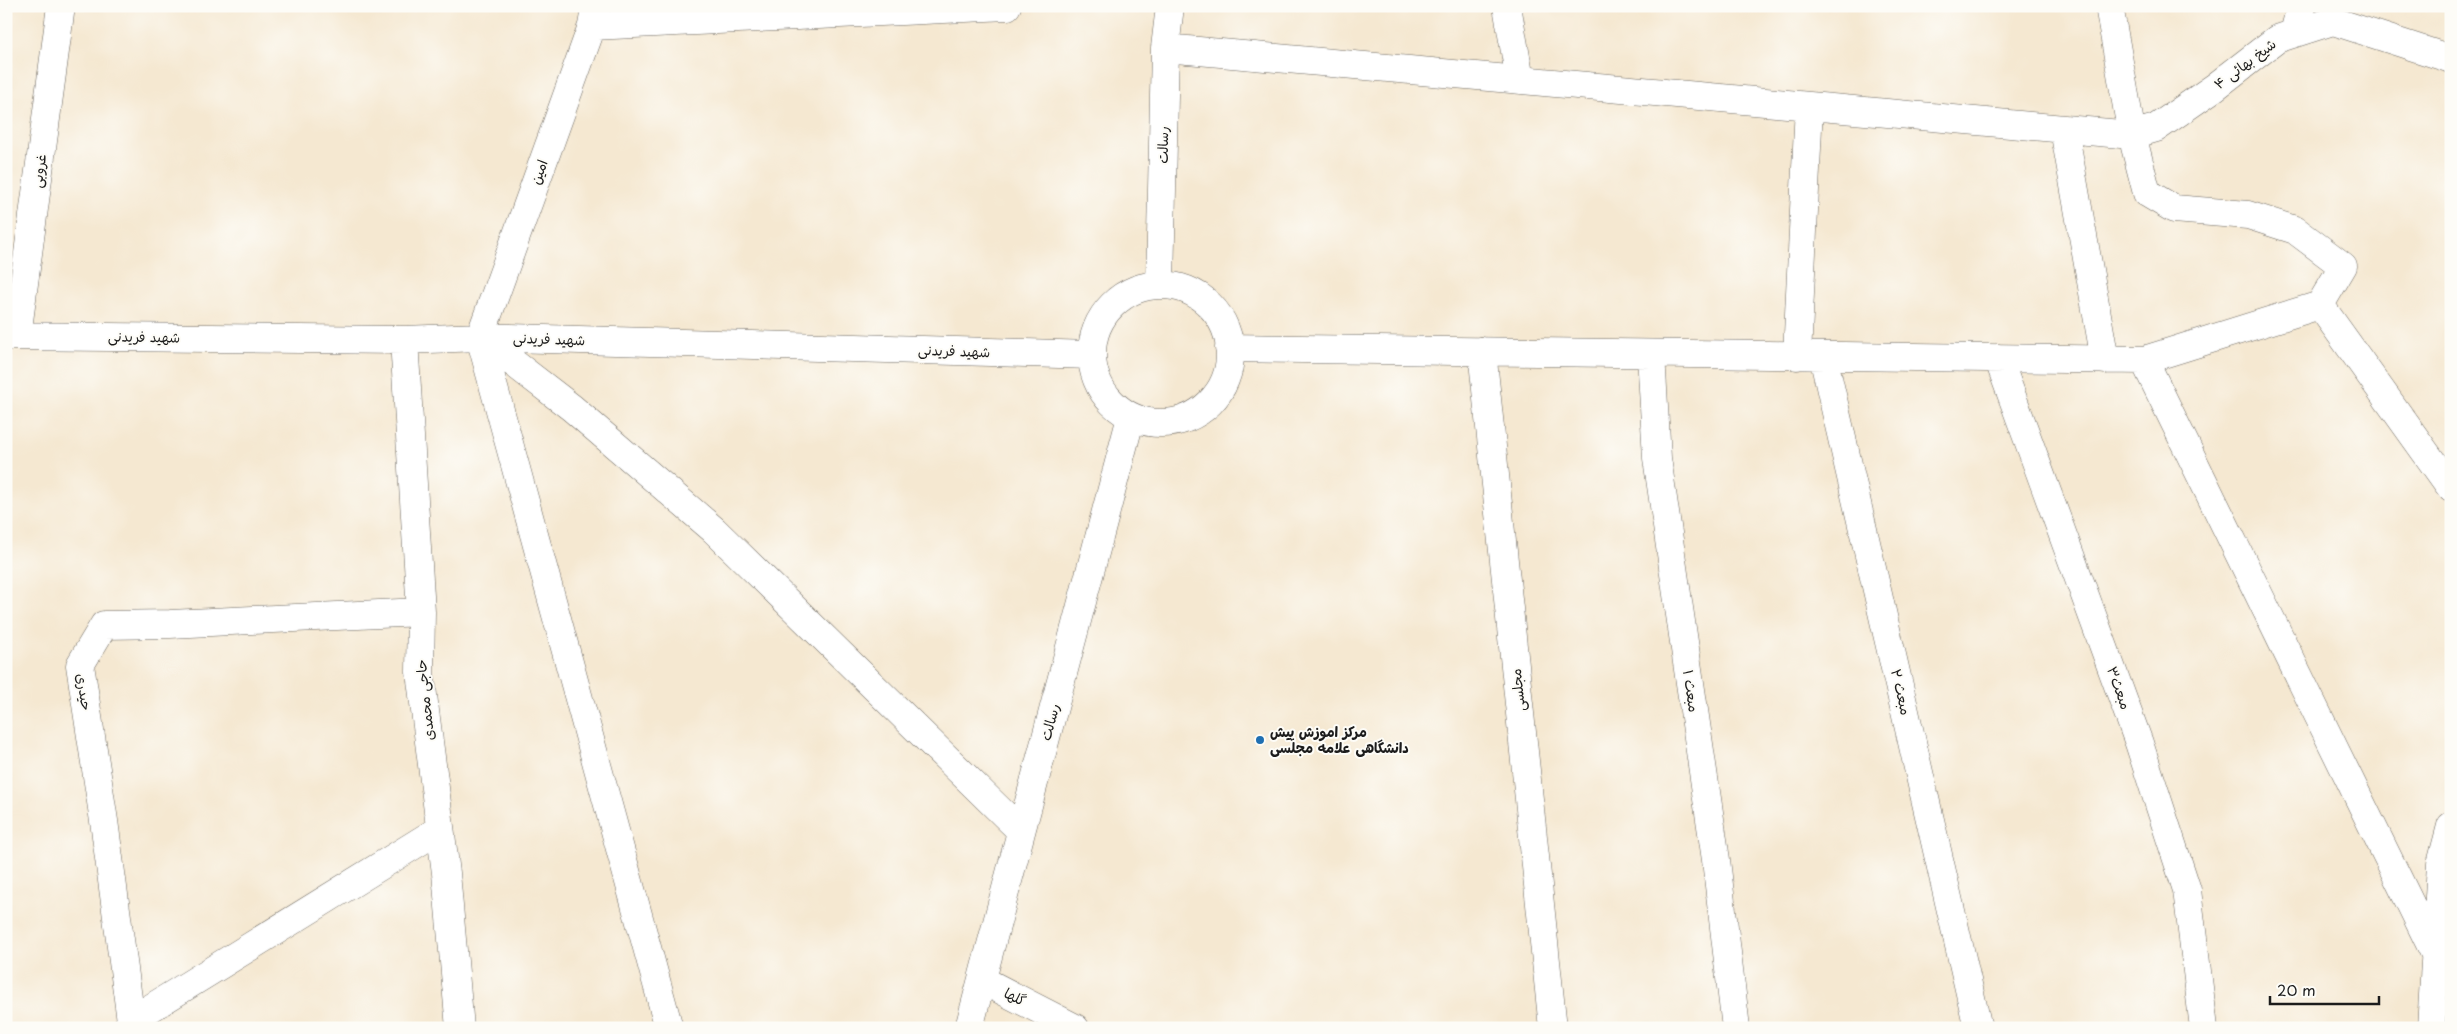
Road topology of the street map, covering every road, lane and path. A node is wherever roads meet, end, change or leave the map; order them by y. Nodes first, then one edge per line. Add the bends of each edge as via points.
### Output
1 (60, 6) edge
2 (1007, 6) edge
3 (1170, 6) edge
4 (1508, 6) edge
5 (2109, 6) edge
6 (2301, 6) edge
7 (594, 16) edge
8 (2294, 34) junction
9 (1165, 48) junction
10 (2451, 59) edge
11 (1520, 80) junction
12 (1808, 106) junction
13 (2064, 129) junction
14 (2132, 135) junction
15 (1160, 284) junction
16 (2320, 305) junction
17 (11, 336) edge
18 (480, 337) junction
19 (404, 340) junction
20 (1229, 348) junction
21 (1482, 351) junction
22 (1651, 354) junction
23 (1092, 355) junction
24 (1810, 356) junction
25 (1998, 358) junction
26 (2105, 360) junction
27 (2144, 360) junction
28 (1131, 417) junction
29 (2451, 488) edge
30 (421, 612) junction
31 (2451, 826) edge
32 (440, 829) junction
33 (1021, 831) junction
34 (2446, 866) edge
35 (2435, 954) junction
36 (982, 980) junction
37 (131, 1024) edge
38 (460, 1028) edge
39 (669, 1028) edge
40 (969, 1028) edge
41 (1075, 1028) edge
42 (1553, 1028) edge
43 (1736, 1028) edge
44 (1978, 1028) edge
45 (2204, 1028) edge
46 (2432, 1028) edge

1 - 17 street, غروبی
2 - 7 street
3 - 9 street, رسالت
4 - 11 street
5 - 14 street
6 - 8 street
7 - 18 street, امین
8 - 10 street, شیخ بهائی ۴ via 2333,21
8 - 14 street, شیخ بهائی ۴ via 2277,38 2215,88 2156,128
9 - 11 street
9 - 15 street, رسالت
11 - 12 street
12 - 13 street
12 - 24 street, مبعث ۲
13 - 14 street
13 - 26 street
14 - 16 street via 2147,193 2174,208 2248,215 2295,230 2343,266
15 - 20 street via 1199,296 1214,310 1225,328
15 - 23 street via 1138,288 1104,314 1094,333
16 - 27 street
16 - 29 street
17 - 19 street, شهید فریدنی
18 - 19 street, شهید فریدنی
18 - 23 street, شهید فریدنی
18 - 33 street via 572,408 714,530
18 - 39 street
19 - 30 street, حاجی محمدی
20 - 21 street
20 - 28 street via 1224,379 1217,394 1200,411 1178,421 1154,423
21 - 22 street
21 - 42 street, مجلسی
22 - 24 street
22 - 43 street, مبعث ۱ via 1657,458 1716,860
23 - 28 street via 1094,374 1102,392
24 - 25 street
24 - 44 street, مبعث ۲
25 - 26 street
25 - 45 street, مبعث۳ via 2140,743 2187,890
26 - 27 street
27 - 35 street
28 - 33 street, رسالت
30 - 32 street, حاجی محمدی via 420,672
30 - 37 street, حیدری via 104,625 80,665
31 - 34 street
32 - 37 street
32 - 38 street, حاجی محمدی
33 - 36 street, رسالت
34 - 35 street
35 - 46 street
36 - 40 street, رسالت
36 - 41 street, گلها

